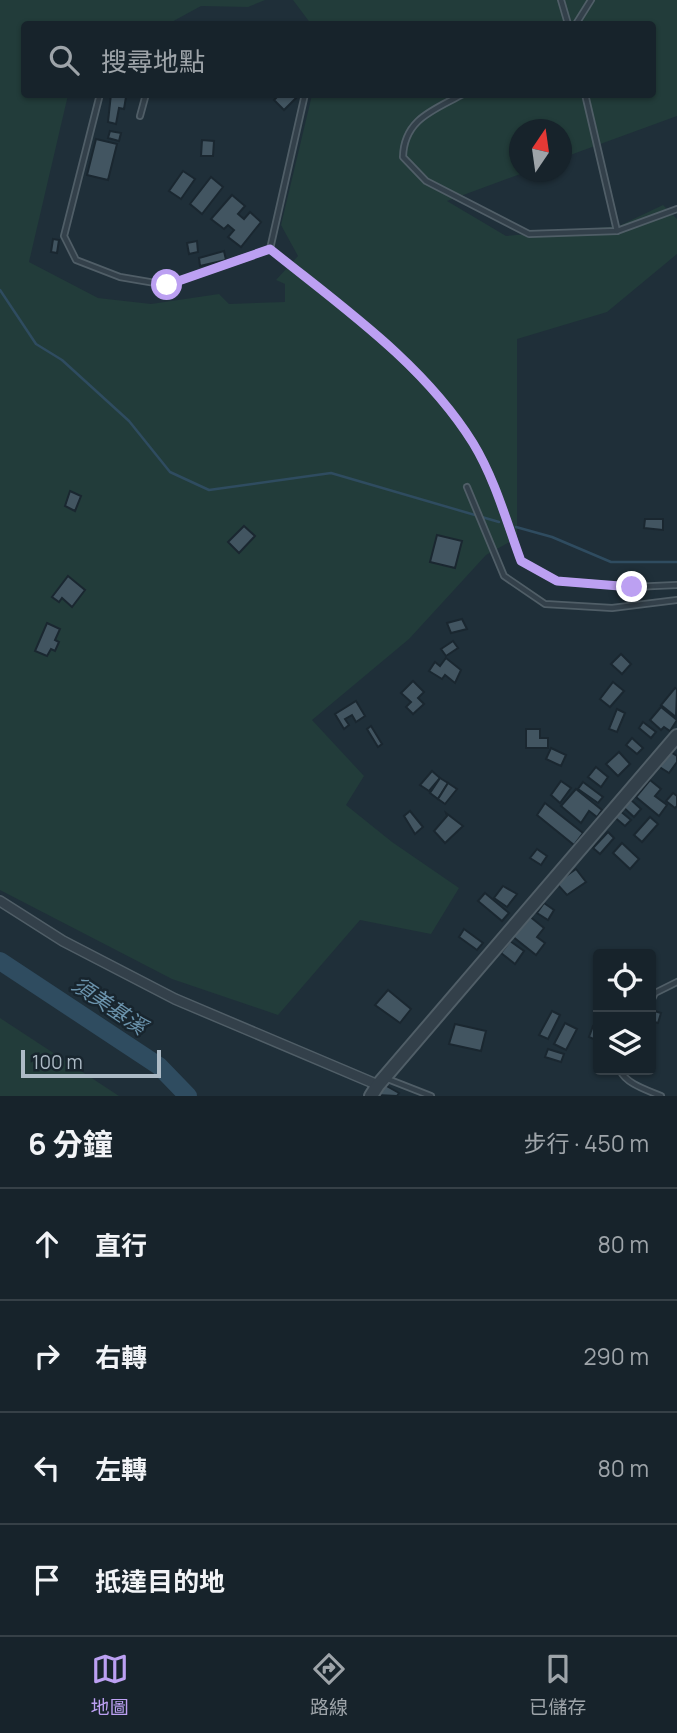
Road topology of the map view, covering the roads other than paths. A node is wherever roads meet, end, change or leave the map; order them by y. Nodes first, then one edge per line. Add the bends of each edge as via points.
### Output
1 (561, 0) edge
2 (591, 0) edge
3 (567, 21) edge
4 (578, 21) edge
5 (99, 98) edge
6 (145, 98) edge
7 (304, 98) edge
8 (456, 98) edge
9 (586, 98) edge
10 (141, 116) dead end
11 (677, 209) edge
12 (617, 231) junction
13 (270, 249) junction
14 (467, 487) dead end
15 (677, 584) edge
16 (677, 600) edge
17 (677, 736) edge
18 (0, 901) edge
19 (677, 982) edge
20 (656, 993) edge
21 (622, 1075) edge
22 (378, 1086) edge
23 (430, 1096) edge
24 (661, 1096) edge

1 - 3 lane
2 - 4 lane
5 - 13 lane via 64,236 76,260 120,277 167,285
6 - 10 lane
7 - 13 lane
8 - 12 lane via 415,121 403,144 403,157 426,181 529,234
9 - 12 lane
11 - 12 lane
13 - 15 lane via 366,327 428,385 473,444 521,561 557,581 632,587
14 - 16 lane via 504,576 545,604 612,608
17 - 22 street
18 - 22 street via 64,941 175,999
19 - 20 lane
21 - 24 lane
22 - 23 lane

